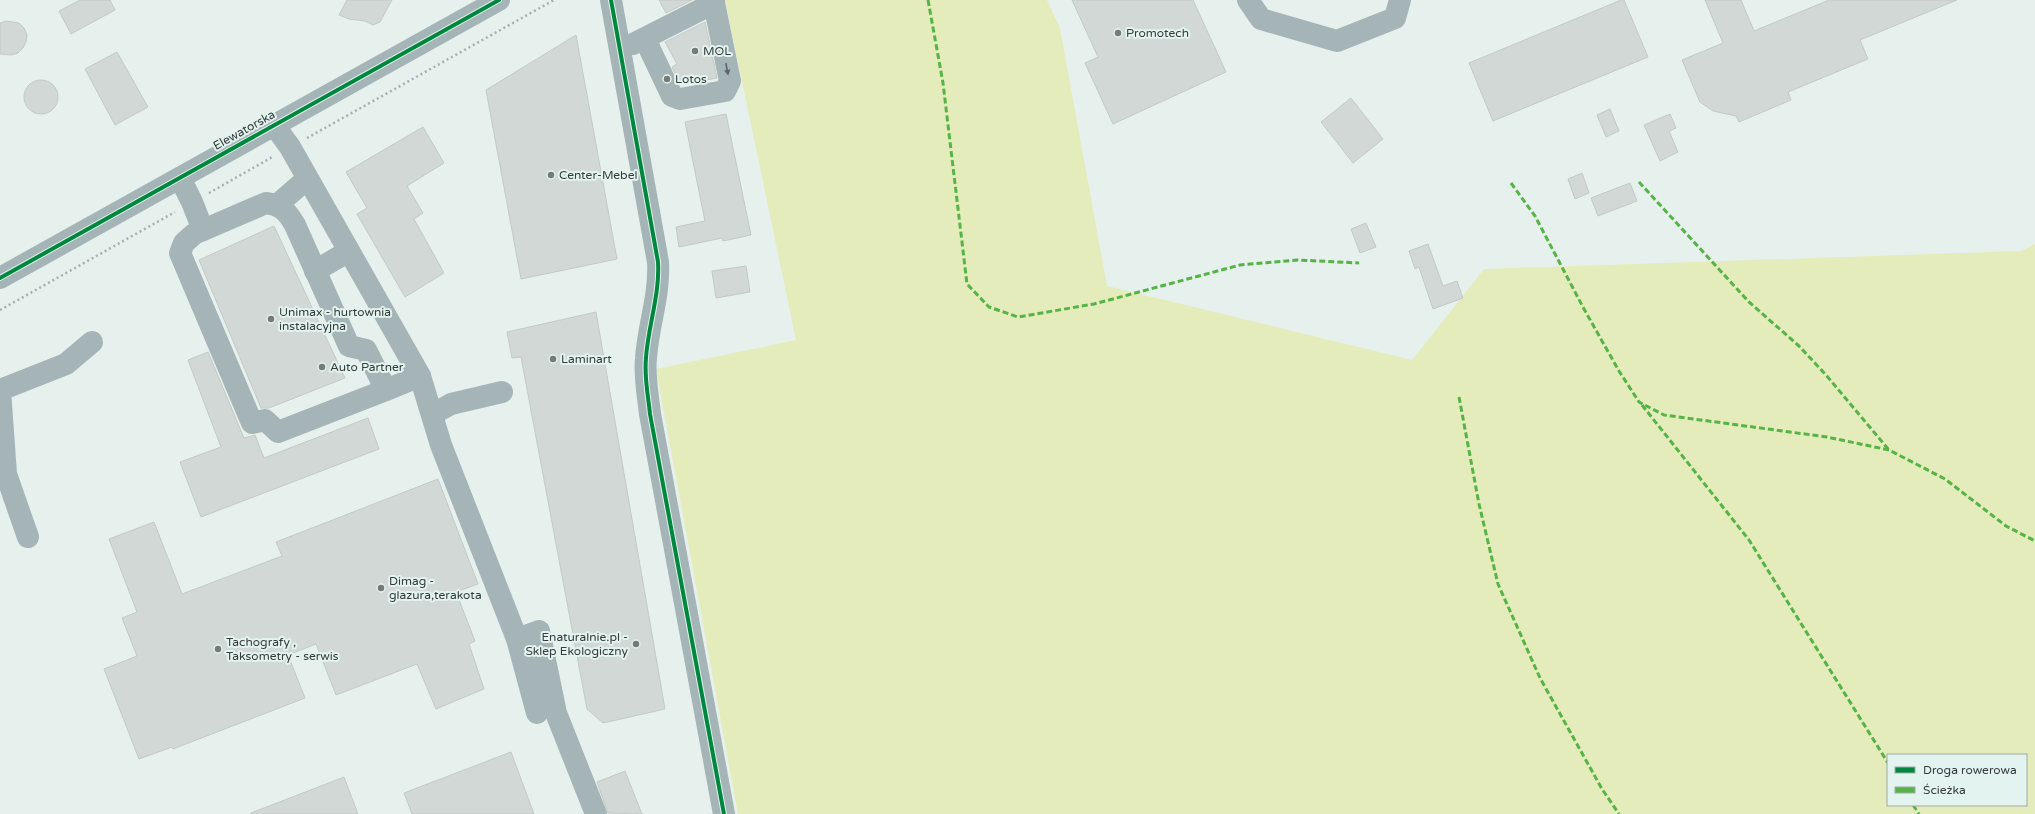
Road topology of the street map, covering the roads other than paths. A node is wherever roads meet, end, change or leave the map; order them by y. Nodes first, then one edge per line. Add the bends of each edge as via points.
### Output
1 (499, 0) edge
2 (611, 0) edge
3 (1248, 0) edge
4 (1400, 0) edge
5 (714, 2) edge
6 (645, 38) junction
7 (620, 48) junction
8 (274, 125) junction
9 (180, 178) junction
10 (307, 179) junction
11 (278, 204) junction
12 (203, 230) junction
13 (349, 251) junction
14 (315, 272) junction
15 (0, 278) edge
16 (92, 342) dead end
17 (420, 376) junction
18 (386, 390) junction
19 (502, 392) dead end
20 (433, 414) junction
21 (28, 537) dead end
22 (517, 639) junction
23 (537, 713) dead end
24 (596, 814) edge
25 (724, 814) edge

1 - 8 street, Elewatorska
2 - 7 street
3 - 4 street via 1260,20 1337,41 1395,18
5 - 6 street
5 -> 6 street via 730,81 725,91 680,99 672,96
6 - 7 street
7 - 25 street via 658,262 658,286 646,357 648,401
8 - 9 street, Elewatorska
8 - 10 street
9 - 12 street
9 - 15 street, Elewatorska
10 - 11 street
10 - 13 street
11 - 12 street via 266,203
11 - 14 street via 288,213
12 - 18 street via 184,243 180,253 252,423 265,420 278,432
13 - 14 street
13 - 17 street
14 - 18 street via 349,346 366,350
16 - 21 street via 66,364 0,390 6,474
17 - 18 street
17 - 20 street
19 - 20 street via 451,404
20 - 22 street via 441,445
22 - 23 street
22 - 24 street via 539,631 556,713

